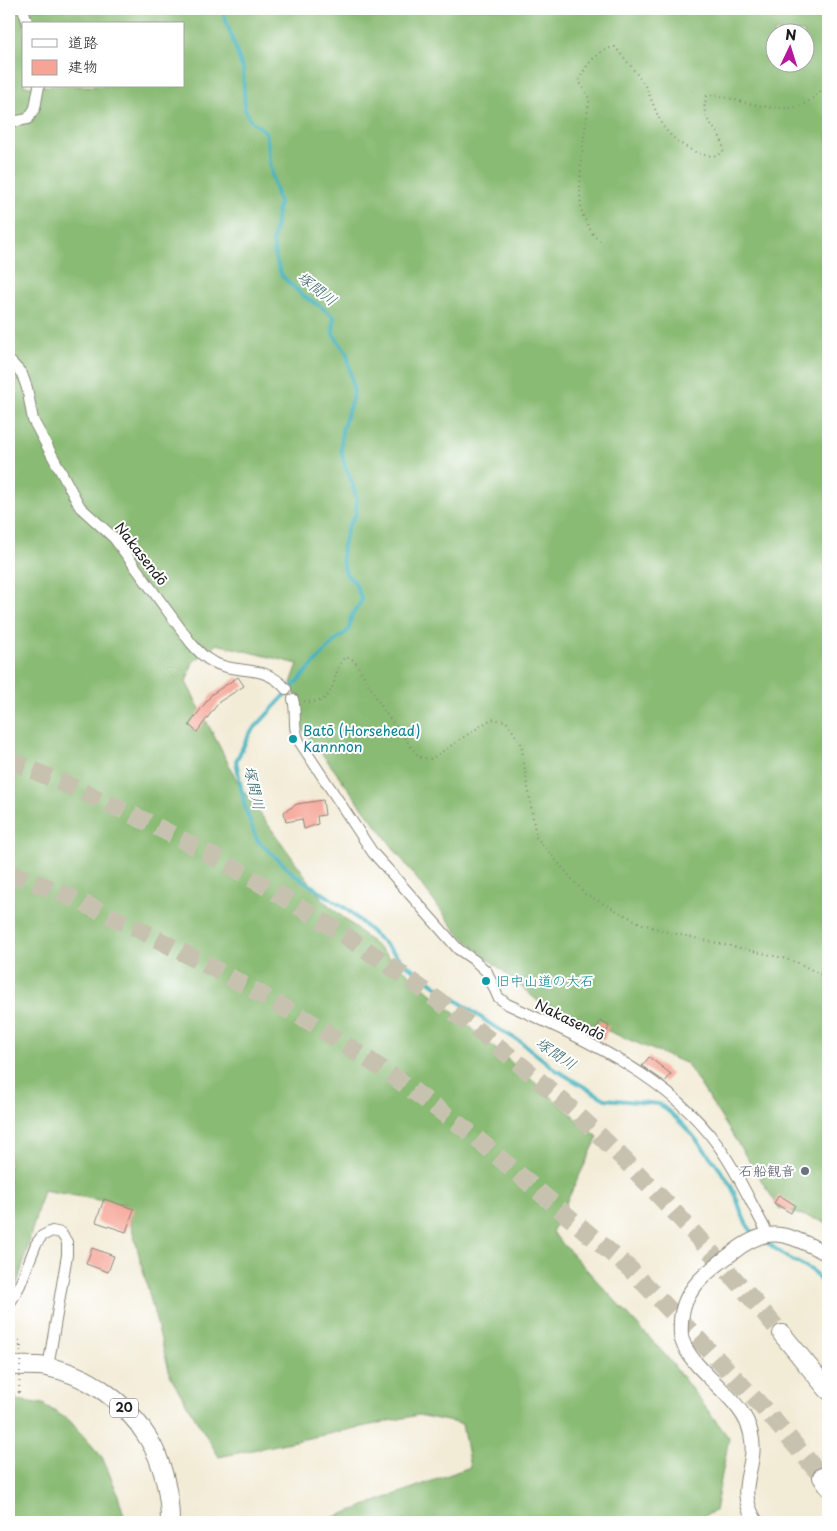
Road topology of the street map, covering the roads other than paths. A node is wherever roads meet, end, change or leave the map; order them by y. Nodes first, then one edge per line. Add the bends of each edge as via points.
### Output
1 (23, 9) edge
2 (27, 22) edge
3 (39, 88) edge
4 (9, 120) edge
5 (9, 362) edge
6 (286, 689) dead end
7 (293, 699) road end
8 (768, 1234) junction
9 (828, 1254) edge
10 (9, 1306) edge
11 (782, 1334) tunnel mouth
12 (9, 1366) edge
13 (48, 1367) junction
14 (828, 1390) edge
15 (170, 1522) edge
16 (756, 1522) edge

1 - 2 street
3 - 4 street via 28,119
5 - 6 street, Nakasendō via 22,374 33,420 80,508 114,538 191,643 212,662 262,672 272,676
7 - 8 street, Nakasendō via 295,734 372,853 458,949 487,972 498,997 582,1040 658,1085 694,1117 716,1143 738,1174
8 - 9 street via 796,1238
8 - 16 street via 737,1248 702,1276 688,1295 682,1310 681,1328 682,1340 699,1368 735,1404 746,1421 753,1449 746,1498
10 - 13 street via 36,1244 52,1231 61,1233 67,1242 67,1254
11 - 14 highway
12 - 13 highway, 20
13 - 15 highway, 20 via 90,1383 118,1402 134,1420 148,1438 160,1467 167,1491

